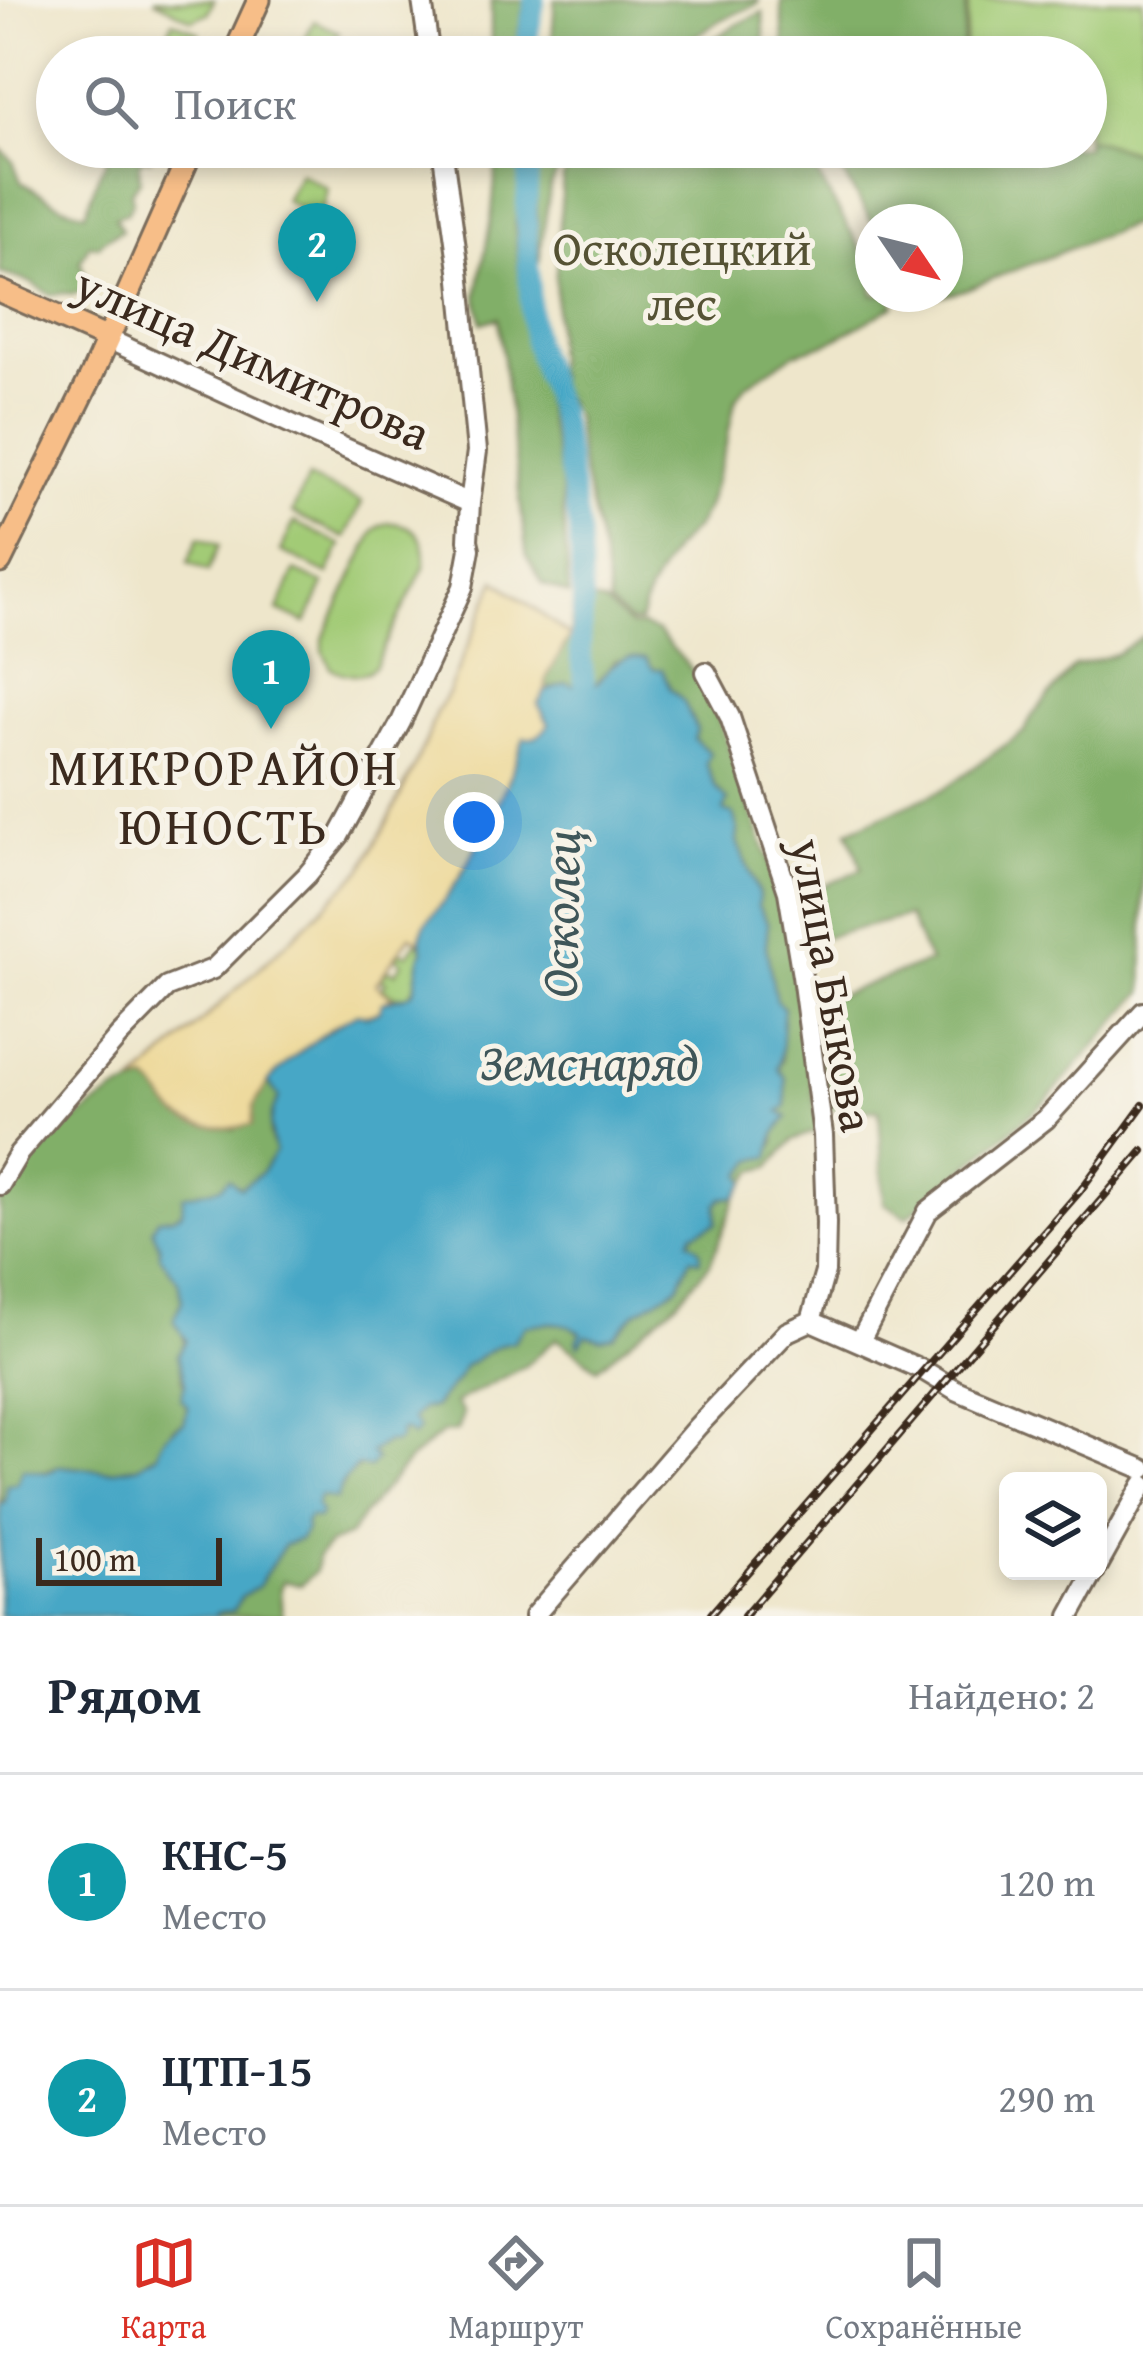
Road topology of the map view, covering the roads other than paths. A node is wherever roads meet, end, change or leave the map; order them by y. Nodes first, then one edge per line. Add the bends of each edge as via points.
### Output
1 (259, 0) edge
2 (422, 0) edge
3 (243, 36) edge
4 (427, 36) edge
5 (185, 168) edge
6 (445, 168) edge
7 (0, 291) edge
8 (108, 339) junction
9 (470, 502) junction
10 (0, 562) edge
11 (706, 672) dead end
12 (1143, 1012) edge
13 (0, 1185) edge
14 (811, 1321) junction
15 (860, 1341) junction
16 (1143, 1469) edge
17 (1143, 1486) edge
18 (1107, 1551) edge
19 (1091, 1580) edge
20 (534, 1616) edge
21 (1070, 1616) edge

1 - 3 main road
2 - 4 street
5 - 8 main road
6 - 9 street via 478,451
7 - 8 main road, улица Димитрова
8 - 9 street, улица Димитрова
8 - 10 main road
9 - 13 street via 463,587 339,836 213,969 167,987 119,1036
11 - 14 street, улица Быкова via 730,717 788,892 802,976 824,1135 825,1272
12 - 15 street via 1046,1119 928,1211
14 - 15 street
14 - 20 street via 787,1332 697,1427
15 - 16 street via 922,1370 954,1397
17 - 18 street
19 - 21 street

